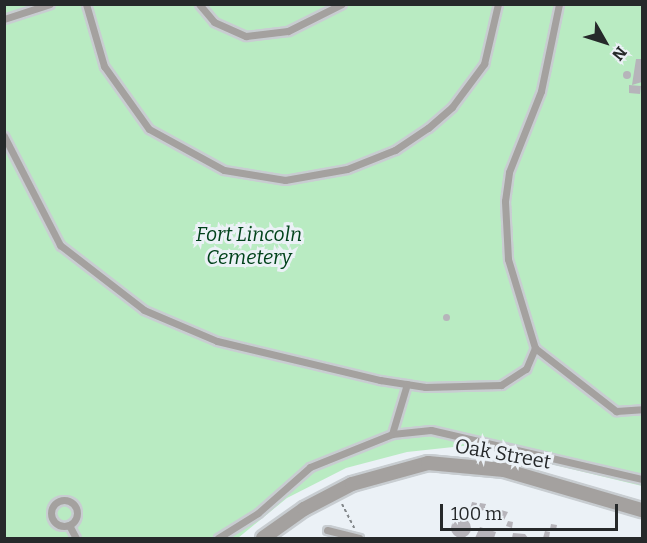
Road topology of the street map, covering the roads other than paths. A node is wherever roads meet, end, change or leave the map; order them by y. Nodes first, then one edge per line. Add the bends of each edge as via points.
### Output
1 (50, 4) edge
2 (86, 4) edge
3 (199, 4) edge
4 (342, 4) edge
5 (498, 4) edge
6 (559, 4) edge
7 (4, 19) edge
8 (4, 136) edge
9 (535, 348) junction
10 (407, 384) junction
11 (642, 409) edge
12 (392, 434) junction
13 (642, 479) edge
14 (642, 510) edge
15 (69, 525) junction
16 (327, 530) dead end
17 (76, 538) edge
18 (218, 538) edge
19 (263, 538) edge
20 (358, 538) edge

1 - 7 lane
2 - 5 lane via 104,66 148,129 224,170 285,180 347,169 395,150 428,128 452,107 484,64
3 - 4 lane via 214,22 246,36 288,31
6 - 9 lane via 541,91 509,172 505,201 508,259
8 - 10 lane via 60,245 144,310 260,353
9 - 10 lane via 526,369 501,385
9 - 11 lane via 616,411
10 - 12 lane
12 - 13 lane via 431,430
12 - 18 lane via 310,467 258,513
14 - 19 street, Oak Street via 504,470 428,464 352,484 304,509
15 - 15 lane via 76,519 76,507 57,501 51,517 56,524
15 - 17 lane
16 - 20 lane

